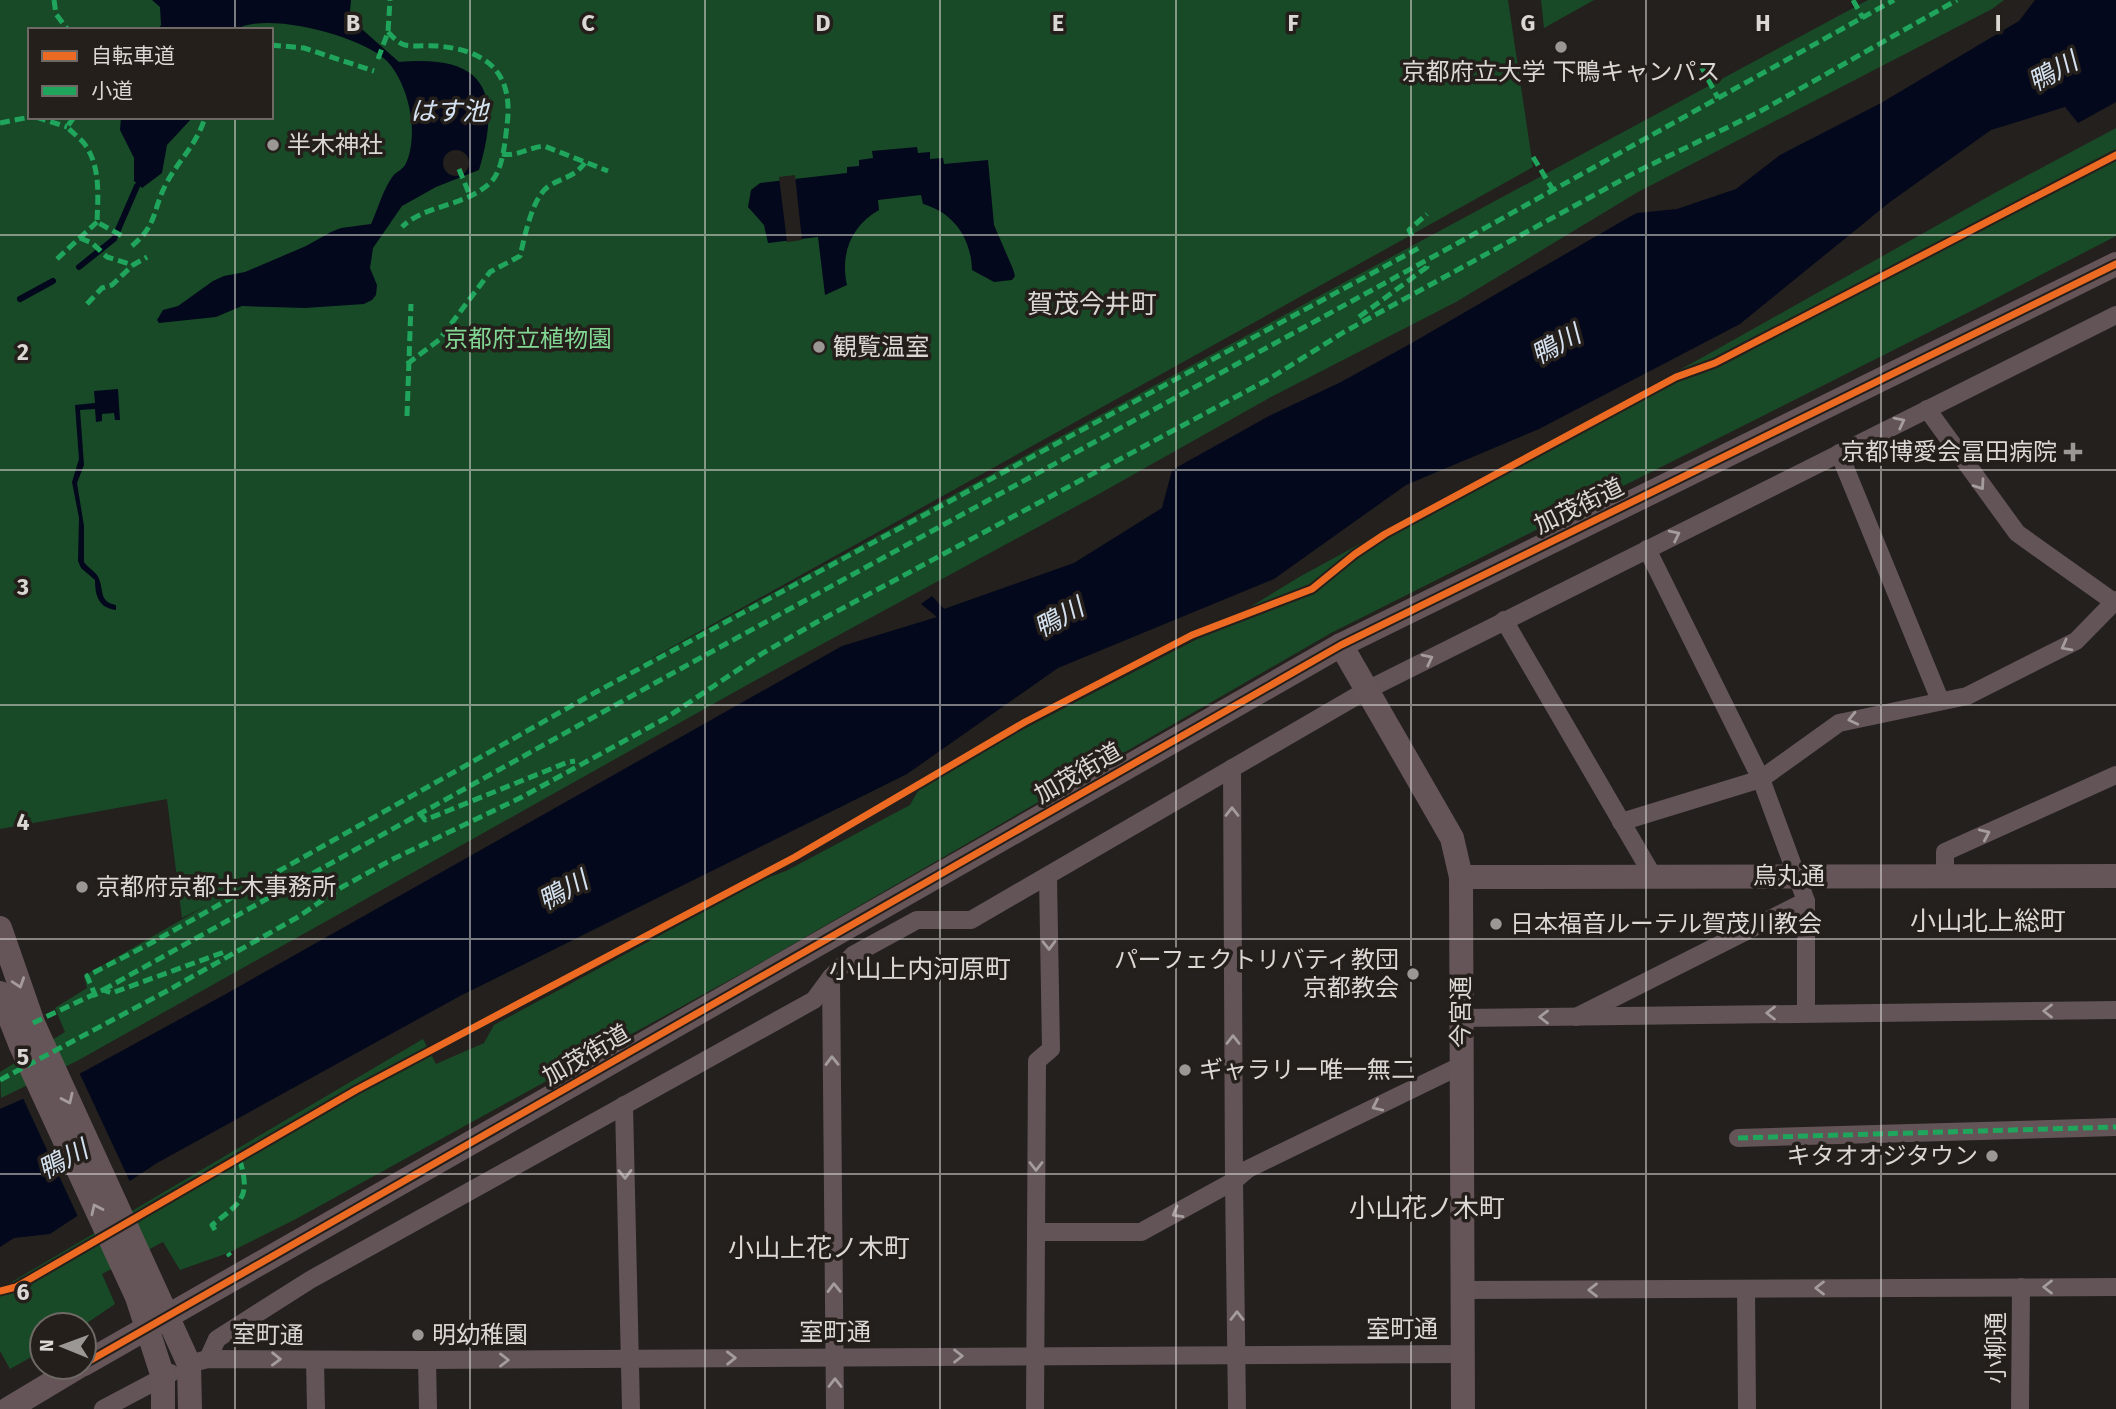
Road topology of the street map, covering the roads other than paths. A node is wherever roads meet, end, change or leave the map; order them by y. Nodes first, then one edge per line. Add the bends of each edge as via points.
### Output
1 (2116, 264) edge
2 (2116, 315) edge
3 (1927, 409) junction
4 (1839, 453) junction
5 (1647, 549) junction
6 (2115, 601) edge
7 (1504, 620) junction
8 (1341, 645) junction
9 (1367, 690) junction
10 (1940, 700) junction
11 (1232, 768) junction
12 (2116, 775) edge
13 (1761, 779) junction
14 (1622, 822) junction
15 (1048, 876) junction
16 (1653, 876) junction
17 (1799, 876) junction
18 (1945, 876) junction
19 (2116, 876) edge
20 (1461, 877) junction
21 (1806, 901) junction
22 (0, 928) edge
23 (831, 977) junction
24 (0, 993) edge
25 (2116, 1010) edge
26 (1806, 1013) junction
27 (1576, 1017) junction
28 (1461, 1018) junction
29 (22, 1036) edge
30 (1460, 1066) junction
31 (624, 1105) junction
32 (2116, 1127) edge
33 (1738, 1138) dead end
34 (1234, 1181) junction
35 (1036, 1232) junction
36 (2021, 1287) junction
37 (2116, 1287) edge
38 (1746, 1289) junction
39 (1462, 1290) junction
40 (157, 1321) junction
41 (1462, 1354) junction
42 (98, 1356) edge
43 (835, 1356) junction
44 (1034, 1357) junction
45 (1237, 1357) junction
46 (630, 1359) junction
47 (315, 1360) junction
48 (427, 1360) junction
49 (199, 1362) junction
50 (163, 1377) junction
51 (55, 1381) edge
52 (8, 1409) edge
53 (103, 1409) edge
54 (163, 1409) edge
55 (190, 1409) edge
56 (316, 1409) edge
57 (428, 1409) edge
58 (631, 1409) edge
59 (835, 1409) edge
60 (1035, 1409) edge
61 (1237, 1409) edge
62 (1463, 1409) edge
63 (1747, 1409) edge
64 (2020, 1409) edge

1 - 8 street, 加茂街道
2 - 3 street
4 -> 3 street
3 -> 6 street via 2017,533
5 -> 4 street
4 - 10 street
5 - 7 street
5 - 13 street
6 -> 10 street via 2076,641 1967,696
9 -> 7 street
7 - 14 street
8 - 9 street, 今宮通
8 - 40 street, 加茂街道
9 - 11 street
9 - 20 street, 今宮通 via 1452,838
10 -> 13 street via 1839,723
11 - 15 street
34 -> 11 street
18 -> 12 street via 1945,852
13 - 14 street
13 - 17 street
14 - 16 street
15 - 23 street via 971,920 917,920 853,955
15 -> 35 street via 1051,1049 1037,1061
16 - 17 street, 烏丸通
16 - 20 street, 烏丸通
17 - 18 street, 烏丸通
17 - 21 street
18 - 19 street, 烏丸通
20 - 28 street, 今宮通
21 - 26 street
21 - 27 street
22 -> 29 street
23 - 31 street via 814,1000
43 -> 23 street
24 - 29 street
25 -> 26 street
26 -> 27 street
27 -> 28 street
28 - 30 street, 今宮通
29 - 40 street
30 -> 34 street via 1259,1163
30 - 39 street, 今宮通
31 -> 46 street
31 - 49 street via 310,1280 218,1339
32 - 33 street
34 -> 35 street via 1141,1232
45 -> 34 street
35 - 44 street
37 -> 36 street
36 -> 38 street
36 - 64 street, 小柳通
38 -> 39 street
38 - 63 street
39 - 41 street, 今宮通
40 - 42 street, 加茂街道
40 - 49 street
40 - 50 street
41 - 45 street, 室町通
41 - 62 street, 今宮通
43 -> 44 street, 室町通
46 -> 43 street, 室町通
59 -> 43 street
44 - 45 street, 室町通
44 - 60 street
45 - 61 street
48 -> 46 street, 室町通
46 - 58 street
47 - 48 street, 室町通
49 -> 47 street, 室町通
47 - 56 street
48 - 57 street
49 - 50 street
49 - 55 street
50 - 53 street
50 - 54 street
51 - 52 street

